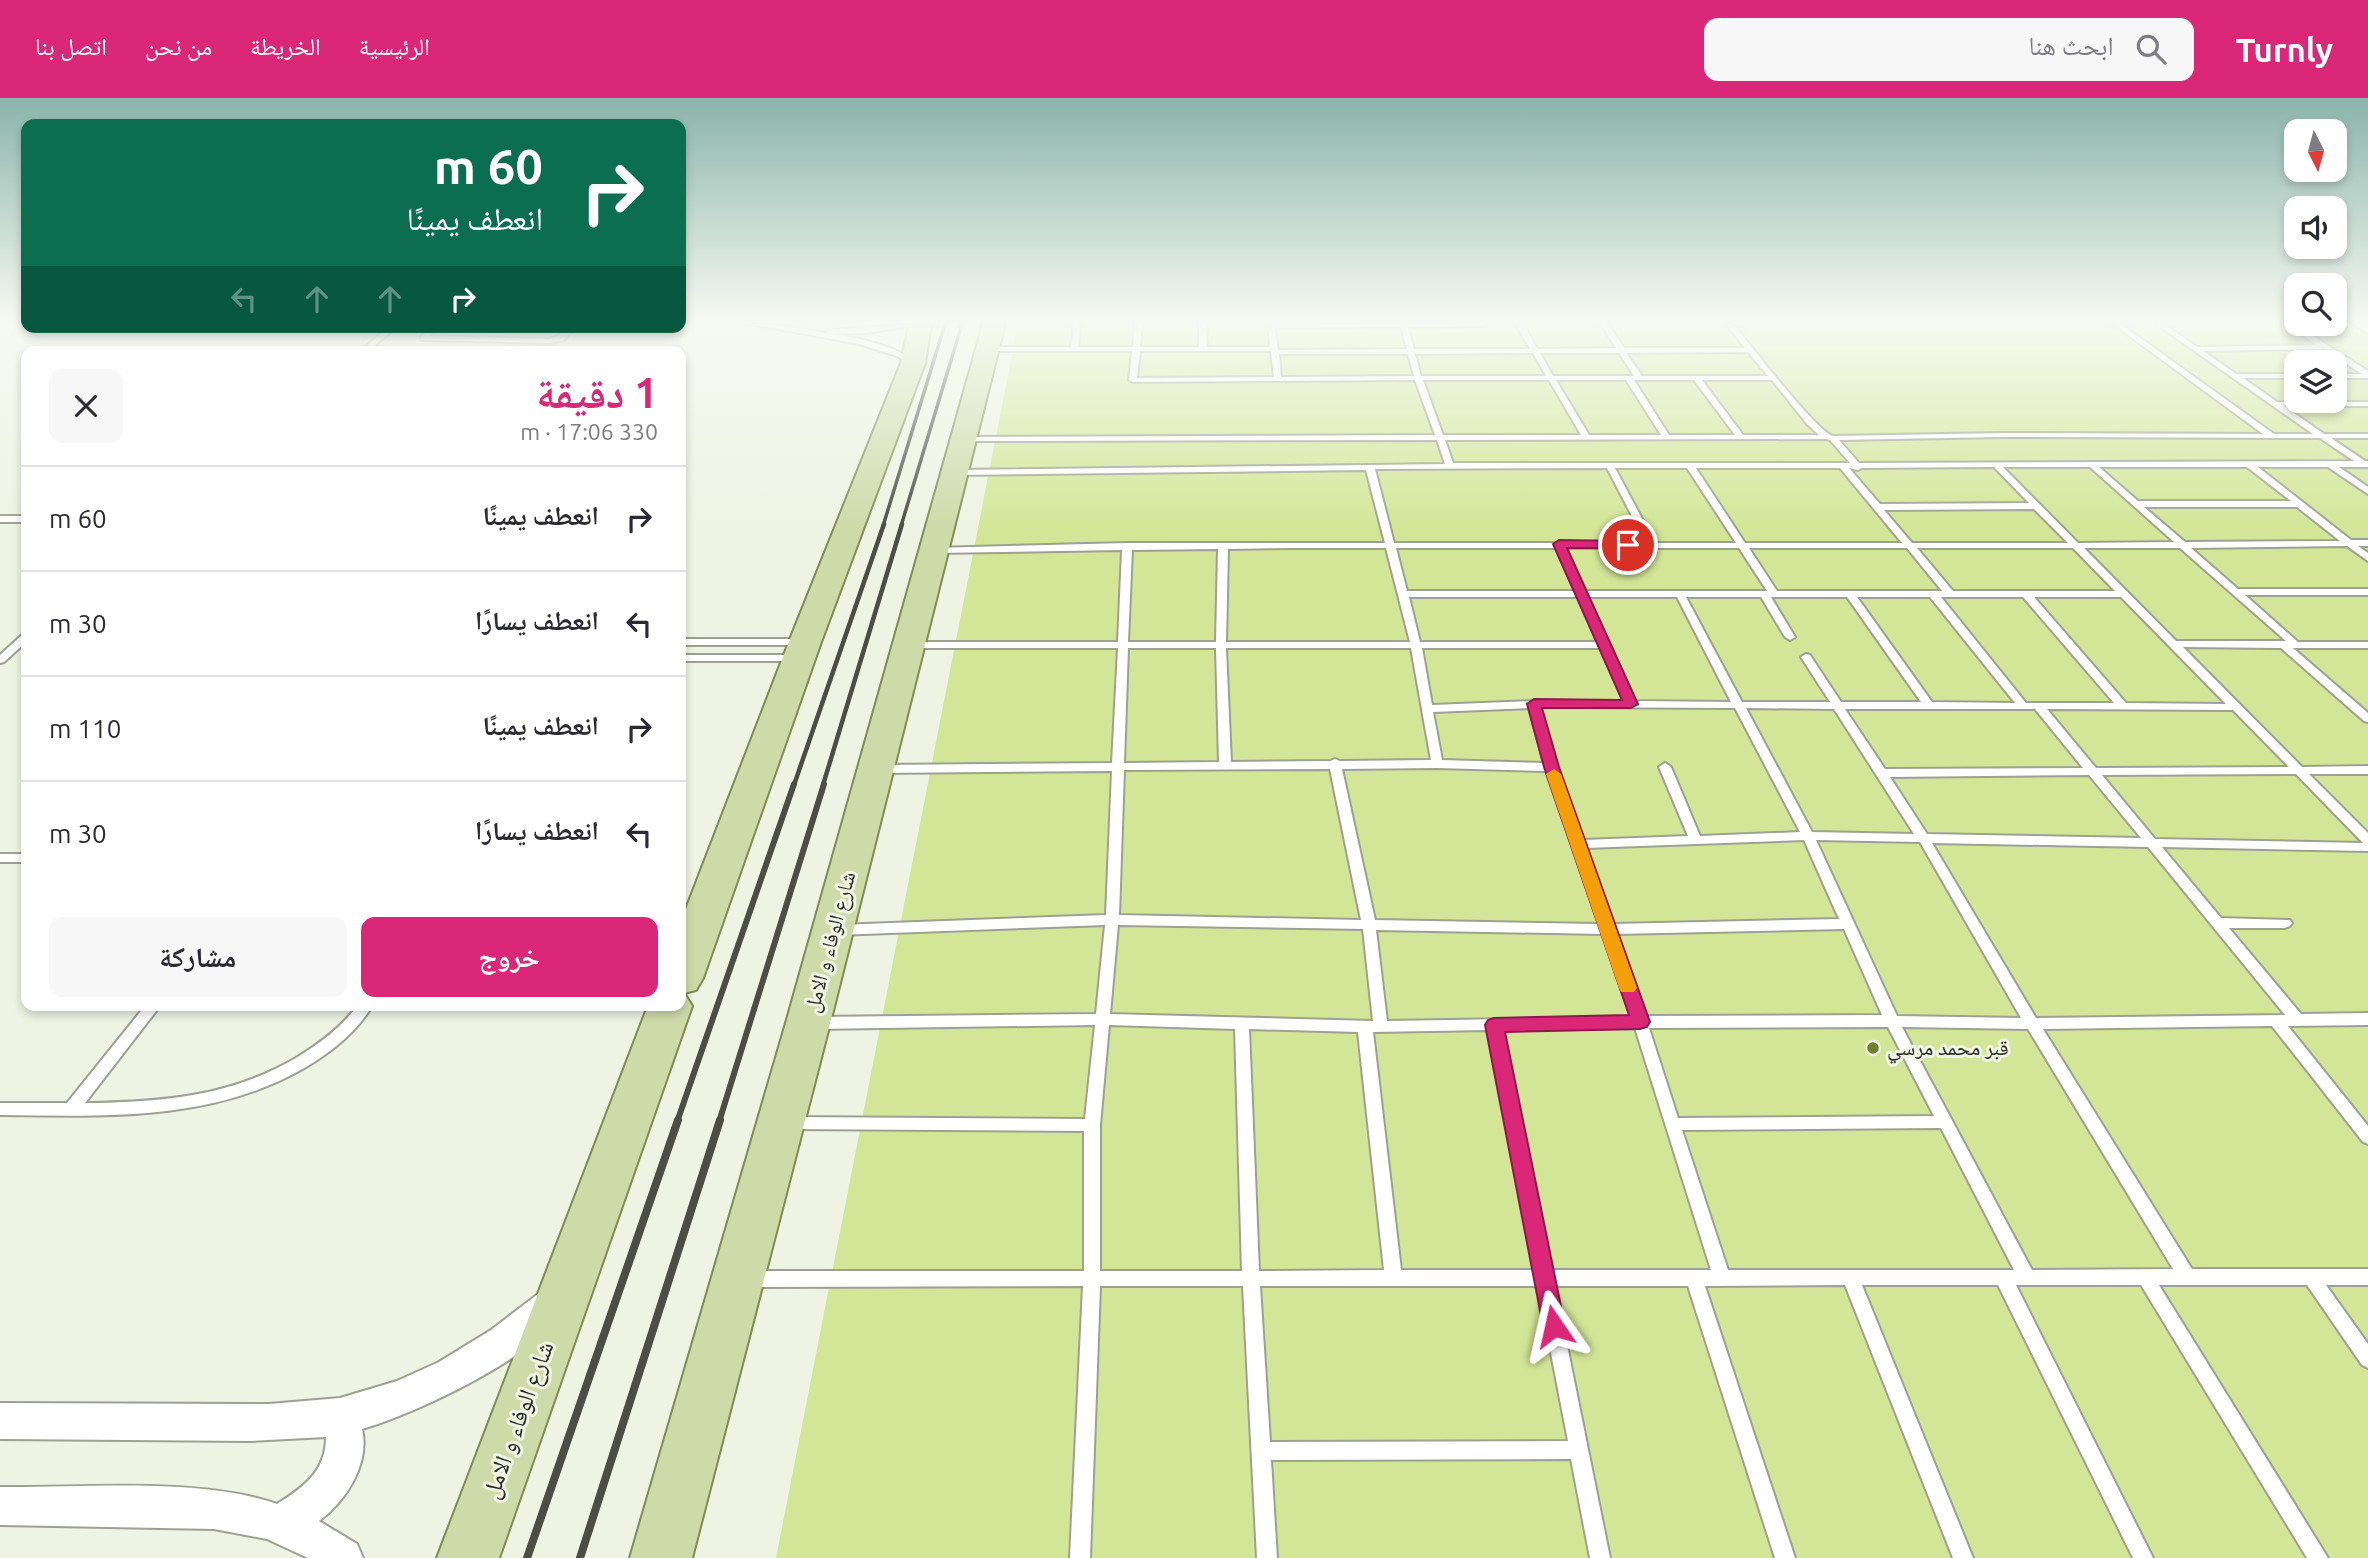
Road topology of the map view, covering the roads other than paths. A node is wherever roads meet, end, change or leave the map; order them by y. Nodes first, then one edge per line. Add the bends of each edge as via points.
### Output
1 (902, 392) edge
2 (977, 392) edge
3 (1423, 392) edge
4 (1559, 392) edge
5 (1637, 392) edge
6 (1706, 392) edge
7 (1787, 392) edge
8 (2211, 392) edge
9 (2259, 392) edge
10 (2277, 404) junction
11 (2368, 404) edge
12 (2272, 436) junction
13 (2368, 436) edge
14 (1439, 437) junction
15 (1586, 437) junction
16 (1666, 437) junction
17 (1741, 437) junction
18 (2323, 437) junction
19 (1830, 438) junction
20 (960, 456) junction
21 (2330, 464) junction
22 (2366, 464) edge
23 (2250, 465) junction
24 (1450, 466) junction
25 (1610, 466) junction
26 (1690, 466) junction
27 (1997, 466) junction
28 (2093, 466) junction
29 (1370, 467) junction
30 (1844, 467) junction
31 (1858, 467) junction
32 (2368, 491) edge
33 (2137, 504) junction
34 (2299, 504) junction
35 (2038, 506) junction
36 (1877, 507) junction
37 (0, 519) edge
38 (21, 519) edge
39 (2181, 543) junction
40 (2350, 543) junction
41 (2368, 543) edge
42 (1559, 544) junction
43 (2075, 544) junction
44 (1390, 545) junction
45 (1652, 545) junction
46 (1127, 546) junction
47 (1223, 546) junction
48 (1912, 546) junction
49 (1745, 547) junction
50 (935, 550) junction
51 (2368, 558) edge
52 (2238, 592) junction
53 (2368, 593) edge
54 (1403, 594) junction
55 (1583, 594) junction
56 (1680, 594) junction
57 (1769, 594) junction
58 (1850, 594) junction
59 (1933, 594) junction
60 (1950, 594) junction
61 (2026, 594) junction
62 (2124, 594) junction
63 (1790, 637) dead end
64 (21, 641) edge
65 (686, 642) edge
66 (2174, 644) junction
67 (2289, 644) junction
68 (909, 645) junction
69 (1122, 645) junction
70 (1221, 645) junction
71 (1416, 645) junction
72 (1606, 645) junction
73 (2368, 645) edge
74 (802, 650) junction
75 (1806, 657) dead end
76 (686, 658) edge
77 (0, 660) edge
78 (1836, 703) junction
79 (1534, 704) junction
80 (1631, 704) junction
81 (1738, 705) junction
82 (1927, 705) junction
83 (2038, 706) junction
84 (2024, 707) junction
85 (2123, 707) junction
86 (2236, 707) junction
87 (1427, 709) junction
88 (2368, 719) edge
89 (1335, 763) junction
90 (1437, 764) junction
91 (1226, 766) junction
92 (1120, 767) junction
93 (1551, 767) junction
94 (1665, 767) dead end
95 (876, 769) junction
96 (2368, 769) edge
97 (2298, 770) junction
98 (2092, 772) junction
99 (1881, 773) junction
100 (1808, 836) junction
101 (1696, 839) junction
102 (1924, 839) junction
103 (2368, 840) edge
104 (2153, 843) junction
105 (1578, 844) junction
106 (2368, 847) edge
107 (0, 858) edge
108 (21, 858) edge
109 (1112, 920) junction
110 (2218, 923) junction
111 (2285, 923) dead end
112 (1848, 924) junction
113 (1369, 925) junction
114 (1606, 929) junction
115 (833, 930) junction
116 (686, 964) edge
117 (149, 1011) edge
118 (361, 1011) edge
119 (668, 1011) edge
120 (1104, 1019) junction
121 (2297, 1019) junction
122 (2368, 1019) edge
123 (2275, 1020) junction
124 (1892, 1021) junction
125 (1640, 1022) junction
126 (808, 1023) junction
127 (1242, 1024) junction
128 (2032, 1024) junction
129 (1494, 1025) junction
130 (1373, 1027) junction
131 (72, 1108) junction
132 (0, 1109) edge
133 (1945, 1122) junction
134 (781, 1123) junction
135 (1673, 1124) junction
136 (1092, 1125) junction
137 (2368, 1137) edge
138 (1544, 1277) junction
139 (2003, 1277) junction
140 (2027, 1277) junction
141 (2145, 1277) junction
142 (2187, 1277) junction
143 (2311, 1277) junction
144 (2368, 1277) edge
145 (1251, 1278) junction
146 (1393, 1278) junction
147 (1694, 1278) junction
148 (1722, 1278) junction
149 (1851, 1278) junction
150 (738, 1279) junction
151 (1092, 1279) junction
152 (566, 1290) junction
153 (2368, 1359) edge
154 (340, 1416) junction
155 (0, 1421) edge
156 (1578, 1450) junction
157 (1262, 1451) junction
158 (0, 1506) edge
159 (282, 1523) junction
160 (343, 1558) edge
161 (468, 1558) edge
162 (661, 1558) edge
163 (1080, 1558) edge
164 (1267, 1558) edge
165 (1600, 1558) edge
166 (1785, 1558) edge
167 (1964, 1558) edge
168 (2143, 1558) edge
169 (2318, 1558) edge

1 - 74 main road
2 - 20 main road, شارع الوفاء و الامل
3 - 14 lane
4 - 15 lane
5 - 16 lane
6 - 17 lane
7 - 19 lane
8 - 12 lane
9 - 10 lane
10 - 11 lane
10 - 18 lane
12 - 18 lane
12 - 19 lane
13 - 18 lane
14 - 15 lane
14 - 20 lane
14 - 24 lane
15 - 16 lane
16 - 17 lane
17 - 19 lane
18 - 22 lane
19 - 31 lane
20 - 29 lane
20 - 50 main road, شارع الوفاء و الامل
21 - 22 lane
21 - 23 lane
21 - 32 lane
23 - 28 lane
23 - 34 lane
24 - 25 lane
24 - 29 lane
25 - 26 lane
25 - 45 lane
26 - 30 lane
26 - 49 lane
27 - 28 lane
27 - 31 lane
27 - 35 lane
28 - 33 lane
29 - 44 lane
30 - 31 lane
30 - 36 lane
33 - 34 lane
33 - 39 lane
34 - 40 lane
35 - 36 lane
35 - 43 lane
36 - 48 lane
37 - 38 lane
39 - 40 lane
39 - 43 lane
39 - 52 lane
40 - 41 lane
40 - 51 lane
42 - 44 lane
42 - 45 lane
42 - 55 lane
43 - 48 lane
43 - 62 lane
44 - 47 lane
44 - 54 lane
45 - 49 lane
46 - 47 lane
46 - 50 lane
46 - 69 lane
47 - 70 lane
48 - 49 lane
48 - 60 lane
49 - 57 lane
50 - 68 main road, شارع الوفاء و الامل
52 - 53 lane
52 - 67 lane
54 - 55 lane
54 - 71 lane
55 - 56 lane
55 - 72 lane
56 - 57 lane
56 - 81 lane
57 - 58 lane
57 - 63 lane
58 - 59 lane
58 - 82 lane
59 - 60 lane
59 - 84 lane
60 - 61 lane
61 - 62 lane
61 - 85 lane
62 - 66 lane
64 - 77 lane
65 - 74 lane
66 - 67 lane
66 - 86 lane
67 - 73 lane
67 - 88 lane
68 - 69 lane
68 - 95 main road, شارع الوفاء و الامل
69 - 70 lane
69 - 92 lane
70 - 71 lane
70 - 91 lane
71 - 72 lane
71 - 87 lane
72 - 80 lane
74 - 76 lane
74 - 116 main road
75 - 78 lane
78 - 81 lane
78 - 82 lane
78 - 99 lane
79 - 80 lane
79 - 87 lane
79 - 93 lane
80 - 81 lane
81 - 100 lane
82 - 84 lane
83 - 84 lane
83 - 85 lane
83 - 98 lane
85 - 86 lane
86 - 97 lane
87 - 90 lane
89 - 90 lane
89 - 91 lane
89 - 113 lane
90 - 93 lane
91 - 92 lane
92 - 95 lane
92 - 109 lane
93 - 105 lane
94 - 101 lane
95 - 115 main road, شارع الوفاء و الامل
96 - 97 lane
97 - 98 lane
97 - 103 lane
98 - 99 lane
98 - 104 lane
99 - 102 lane
100 - 101 lane
100 - 102 lane
100 - 112 lane
101 - 105 lane
102 - 104 lane
102 - 128 lane
104 - 106 lane
104 - 110 lane
105 - 114 lane
107 - 108 lane
109 - 113 lane
109 - 115 lane
109 - 120 lane
110 - 111 lane
110 - 121 lane
112 - 114 lane
112 - 124 lane
113 - 114 lane
113 - 130 lane
114 - 125 lane
115 - 126 main road, شارع الوفاء و الامل
117 - 131 lane
118 - 131 lane via 307,1059 231,1095 178,1107
119 - 152 main road, شارع الوفاء و الامل
120 - 126 lane
120 - 127 lane
120 - 136 lane
121 - 122 lane
121 - 123 lane
123 - 128 lane
123 - 137 lane
124 - 125 lane
124 - 128 lane
124 - 133 lane
125 - 129 lane
125 - 135 lane
126 - 134 main road, شارع الوفاء و الامل
127 - 130 lane
127 - 145 lane
128 - 142 lane
129 - 130 lane
129 - 138 lane
130 - 146 lane
131 - 132 lane
133 - 135 lane
133 - 140 lane
134 - 136 lane
134 - 150 main road, شارع الوفاء و الامل
135 - 148 lane
136 - 151 lane
138 - 146 lane
138 - 147 lane
138 - 156 lane
139 - 140 lane
139 - 149 lane
139 - 168 lane
140 - 141 lane
141 - 142 lane
141 - 169 lane
142 - 143 lane
143 - 144 lane
143 - 153 lane
145 - 146 lane
145 - 151 lane
145 - 157 lane
147 - 148 lane
147 - 166 lane
148 - 149 lane
149 - 167 lane
150 - 151 lane
150 - 162 main road, شارع الوفاء و الامل
151 - 163 lane
152 - 154 street via 524,1328 482,1357 412,1392
152 - 161 main road, شارع الوفاء و الامل
154 - 155 street via 289,1423
154 - 159 street via 347,1446 343,1463 320,1497
156 - 157 lane
156 - 165 lane
157 - 164 lane
158 - 159 street via 190,1508 239,1511
159 - 160 street via 320,1540

